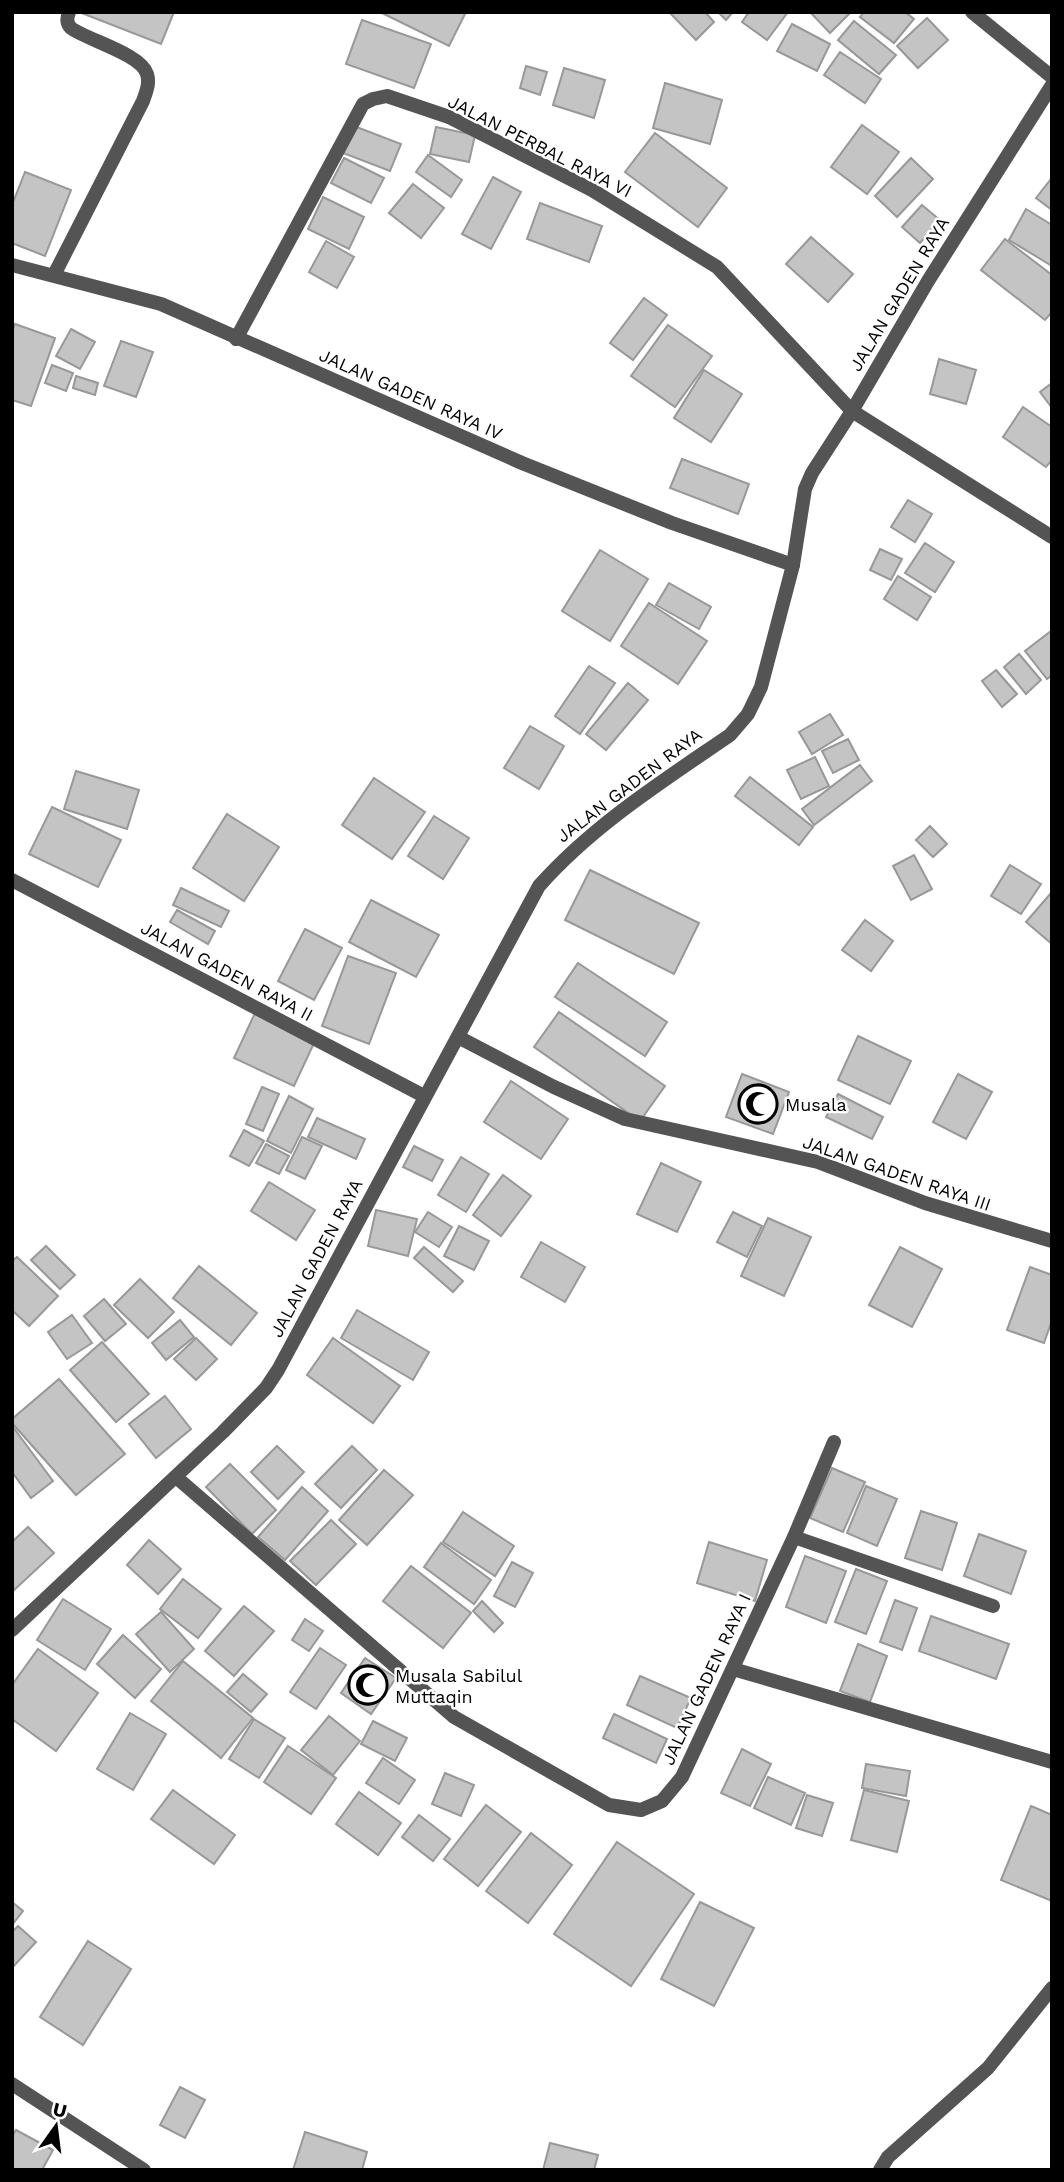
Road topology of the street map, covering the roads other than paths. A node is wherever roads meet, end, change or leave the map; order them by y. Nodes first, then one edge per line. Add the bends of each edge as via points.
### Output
1 (69, 12) edge
2 (972, 12) edge
3 (1052, 77) edge
4 (1052, 85) edge
5 (12, 265) edge
6 (54, 275) junction
7 (236, 339) junction
8 (852, 411) junction
9 (1052, 537) edge
10 (793, 565) junction
11 (12, 880) edge
12 (458, 1037) junction
13 (424, 1096) junction
14 (1052, 1241) edge
15 (834, 1442) dead end
16 (176, 1477) junction
17 (794, 1536) junction
18 (993, 1606) dead end
19 (12, 1630) edge
20 (733, 1669) junction
21 (1052, 1762) edge
22 (1052, 1989) edge
23 (12, 2084) edge
24 (144, 2170) edge
25 (880, 2170) edge

1 - 6 street via 71,27 142,65 148,86
2 - 3 street
4 - 8 street, JALAN GADEN RAYA
5 - 6 street, JALAN GADEN RAYA IV
6 - 7 street, JALAN GADEN RAYA IV via 161,304
7 - 8 street, JALAN PERBAL RAYA VI via 363,104 387,96 449,117 592,190 717,267
7 - 10 street, JALAN GADEN RAYA IV via 522,463
8 - 9 street, JALAN PERBAL RAYA VI
8 - 10 street, JALAN GADEN RAYA via 811,473
10 - 12 street, JALAN GADEN RAYA via 761,687 748,714 730,735 629,805 560,862 522,915
11 - 13 street, JALAN GADEN RAYA II
12 - 13 street, JALAN GADEN RAYA
12 - 14 street, JALAN GADEN RAYA III via 625,1119 818,1163 925,1203
13 - 16 street, JALAN GADEN RAYA via 278,1370 266,1388
15 - 17 street, JALAN GADEN RAYA I
16 - 19 street, JALAN GADEN RAYA
16 - 20 street, JALAN GADEN RAYA I via 454,1717 608,1805 641,1810 663,1801 682,1777
17 - 18 street
17 - 20 street, JALAN GADEN RAYA I
20 - 21 street
22 - 25 street via 988,2068 888,2157
23 - 24 street

